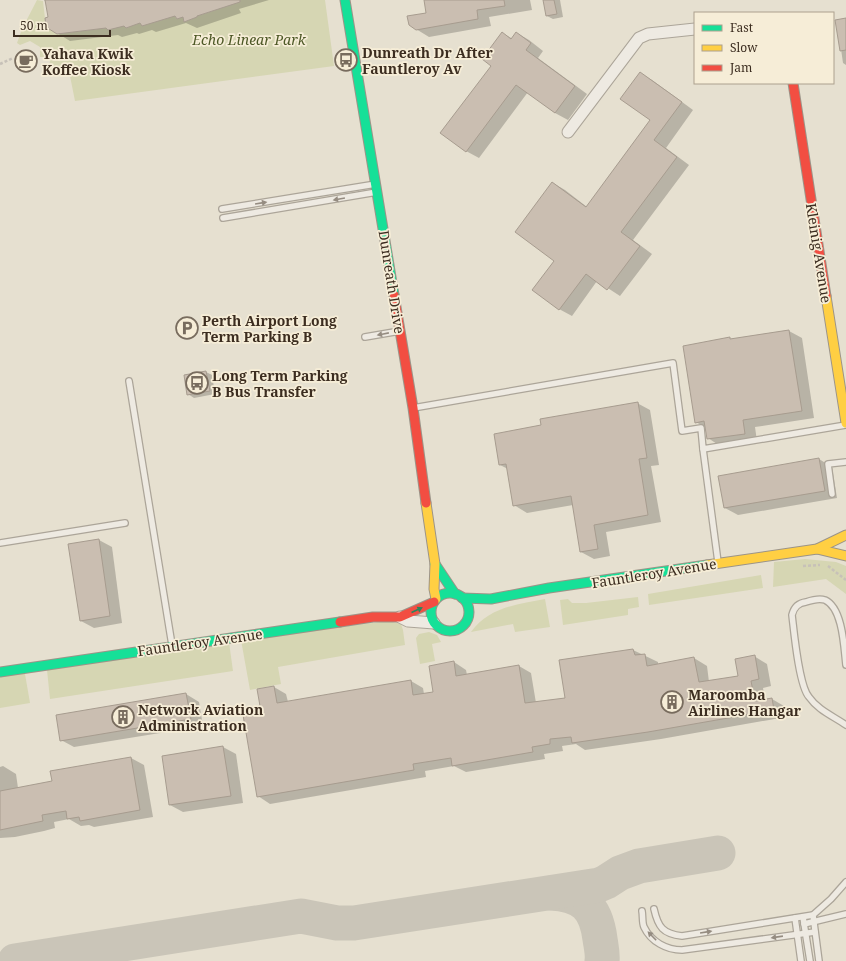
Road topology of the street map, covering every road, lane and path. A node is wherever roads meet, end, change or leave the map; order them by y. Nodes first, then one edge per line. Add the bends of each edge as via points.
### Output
1 (345, 0) edge
2 (694, 29) edge
3 (13, 58) dead end
4 (0, 64) edge
5 (792, 84) edge
6 (568, 132) dead end
7 (376, 188) junction
8 (222, 209) dead end
9 (223, 218) dead end
10 (400, 331) junction
11 (365, 337) dead end
12 (129, 381) dead end
13 (413, 408) junction
14 (846, 424) edge
15 (703, 449) junction
16 (846, 462) edge
17 (832, 494) dead end
18 (125, 523) dead end
19 (846, 535) edge
20 (0, 543) edge
21 (817, 549) junction
22 (796, 552) junction
23 (846, 556) edge
24 (718, 563) junction
25 (436, 564) junction
26 (846, 580) edge
27 (459, 596) junction
28 (491, 599) junction
29 (435, 601) junction
30 (400, 617) junction
31 (468, 617) junction
32 (434, 624) junction
33 (172, 646) junction
34 (846, 665) edge
35 (0, 672) edge
36 (846, 725) edge
37 (846, 882) edge
38 (654, 909) dead end
39 (642, 911) dead end
40 (846, 914) edge
41 (813, 915) junction
42 (803, 917) junction
43 (795, 918) junction
44 (814, 922) junction
45 (804, 924) junction
46 (815, 932) junction
47 (806, 933) junction
48 (797, 934) junction
49 (801, 961) edge
50 (810, 961) edge
51 (819, 961) edge

1 - 7 main road, Dunreath Drive
2 - 6 street via 648,34 639,38
3 - 4 path
5 - 14 main road, Kleinig Avenue
8 -> 7 lane
7 -> 9 lane
7 - 10 main road, Dunreath Drive
10 -> 11 lane
10 - 13 main road, Dunreath Drive
12 - 33 lane
13 - 15 lane via 673,363 682,431 701,428
13 - 25 main road, Dunreath Drive
14 - 15 lane
15 - 24 lane
16 - 17 lane via 828,464
18 - 20 lane
19 - 21 main road, Fauntleroy Avenue
21 - 22 main road, Fauntleroy Avenue
21 - 23 main road, Fauntleroy Avenue
22 - 24 main road, Fauntleroy Avenue
22 - 26 path via 797,566 828,566
24 - 28 main road, Fauntleroy Avenue
25 - 27 main road, Dunreath Drive
25 - 29 main road, Dunreath Drive
27 - 28 main road, Fauntleroy Avenue
27 - 29 main road via 444,594
27 - 31 main road via 468,606
28 - 31 main road, Fauntleroy Avenue
30 -> 29 main road, Fauntleroy Avenue
29 - 32 main road via 431,611
30 - 32 street, Fauntleroy Avenue via 408,621
30 - 33 main road, Fauntleroy Avenue via 373,617
31 - 32 main road via 462,626 453,631 443,630
33 - 35 main road, Fauntleroy Avenue
34 - 36 lane via 841,627 830,603 820,599 796,606 792,615 806,694 816,706
37 - 41 lane
38 -> 43 lane via 661,927 672,935 682,936
48 -> 39 lane via 674,950 659,943 650,935 644,926
40 - 44 lane
41 - 42 lane
41 - 44 lane
42 - 43 lane
42 - 45 lane
43 - 48 lane
44 - 45 lane
44 - 46 lane
45 - 47 lane
46 - 47 lane
46 - 51 lane
47 - 48 lane
47 - 50 lane
48 - 49 lane

